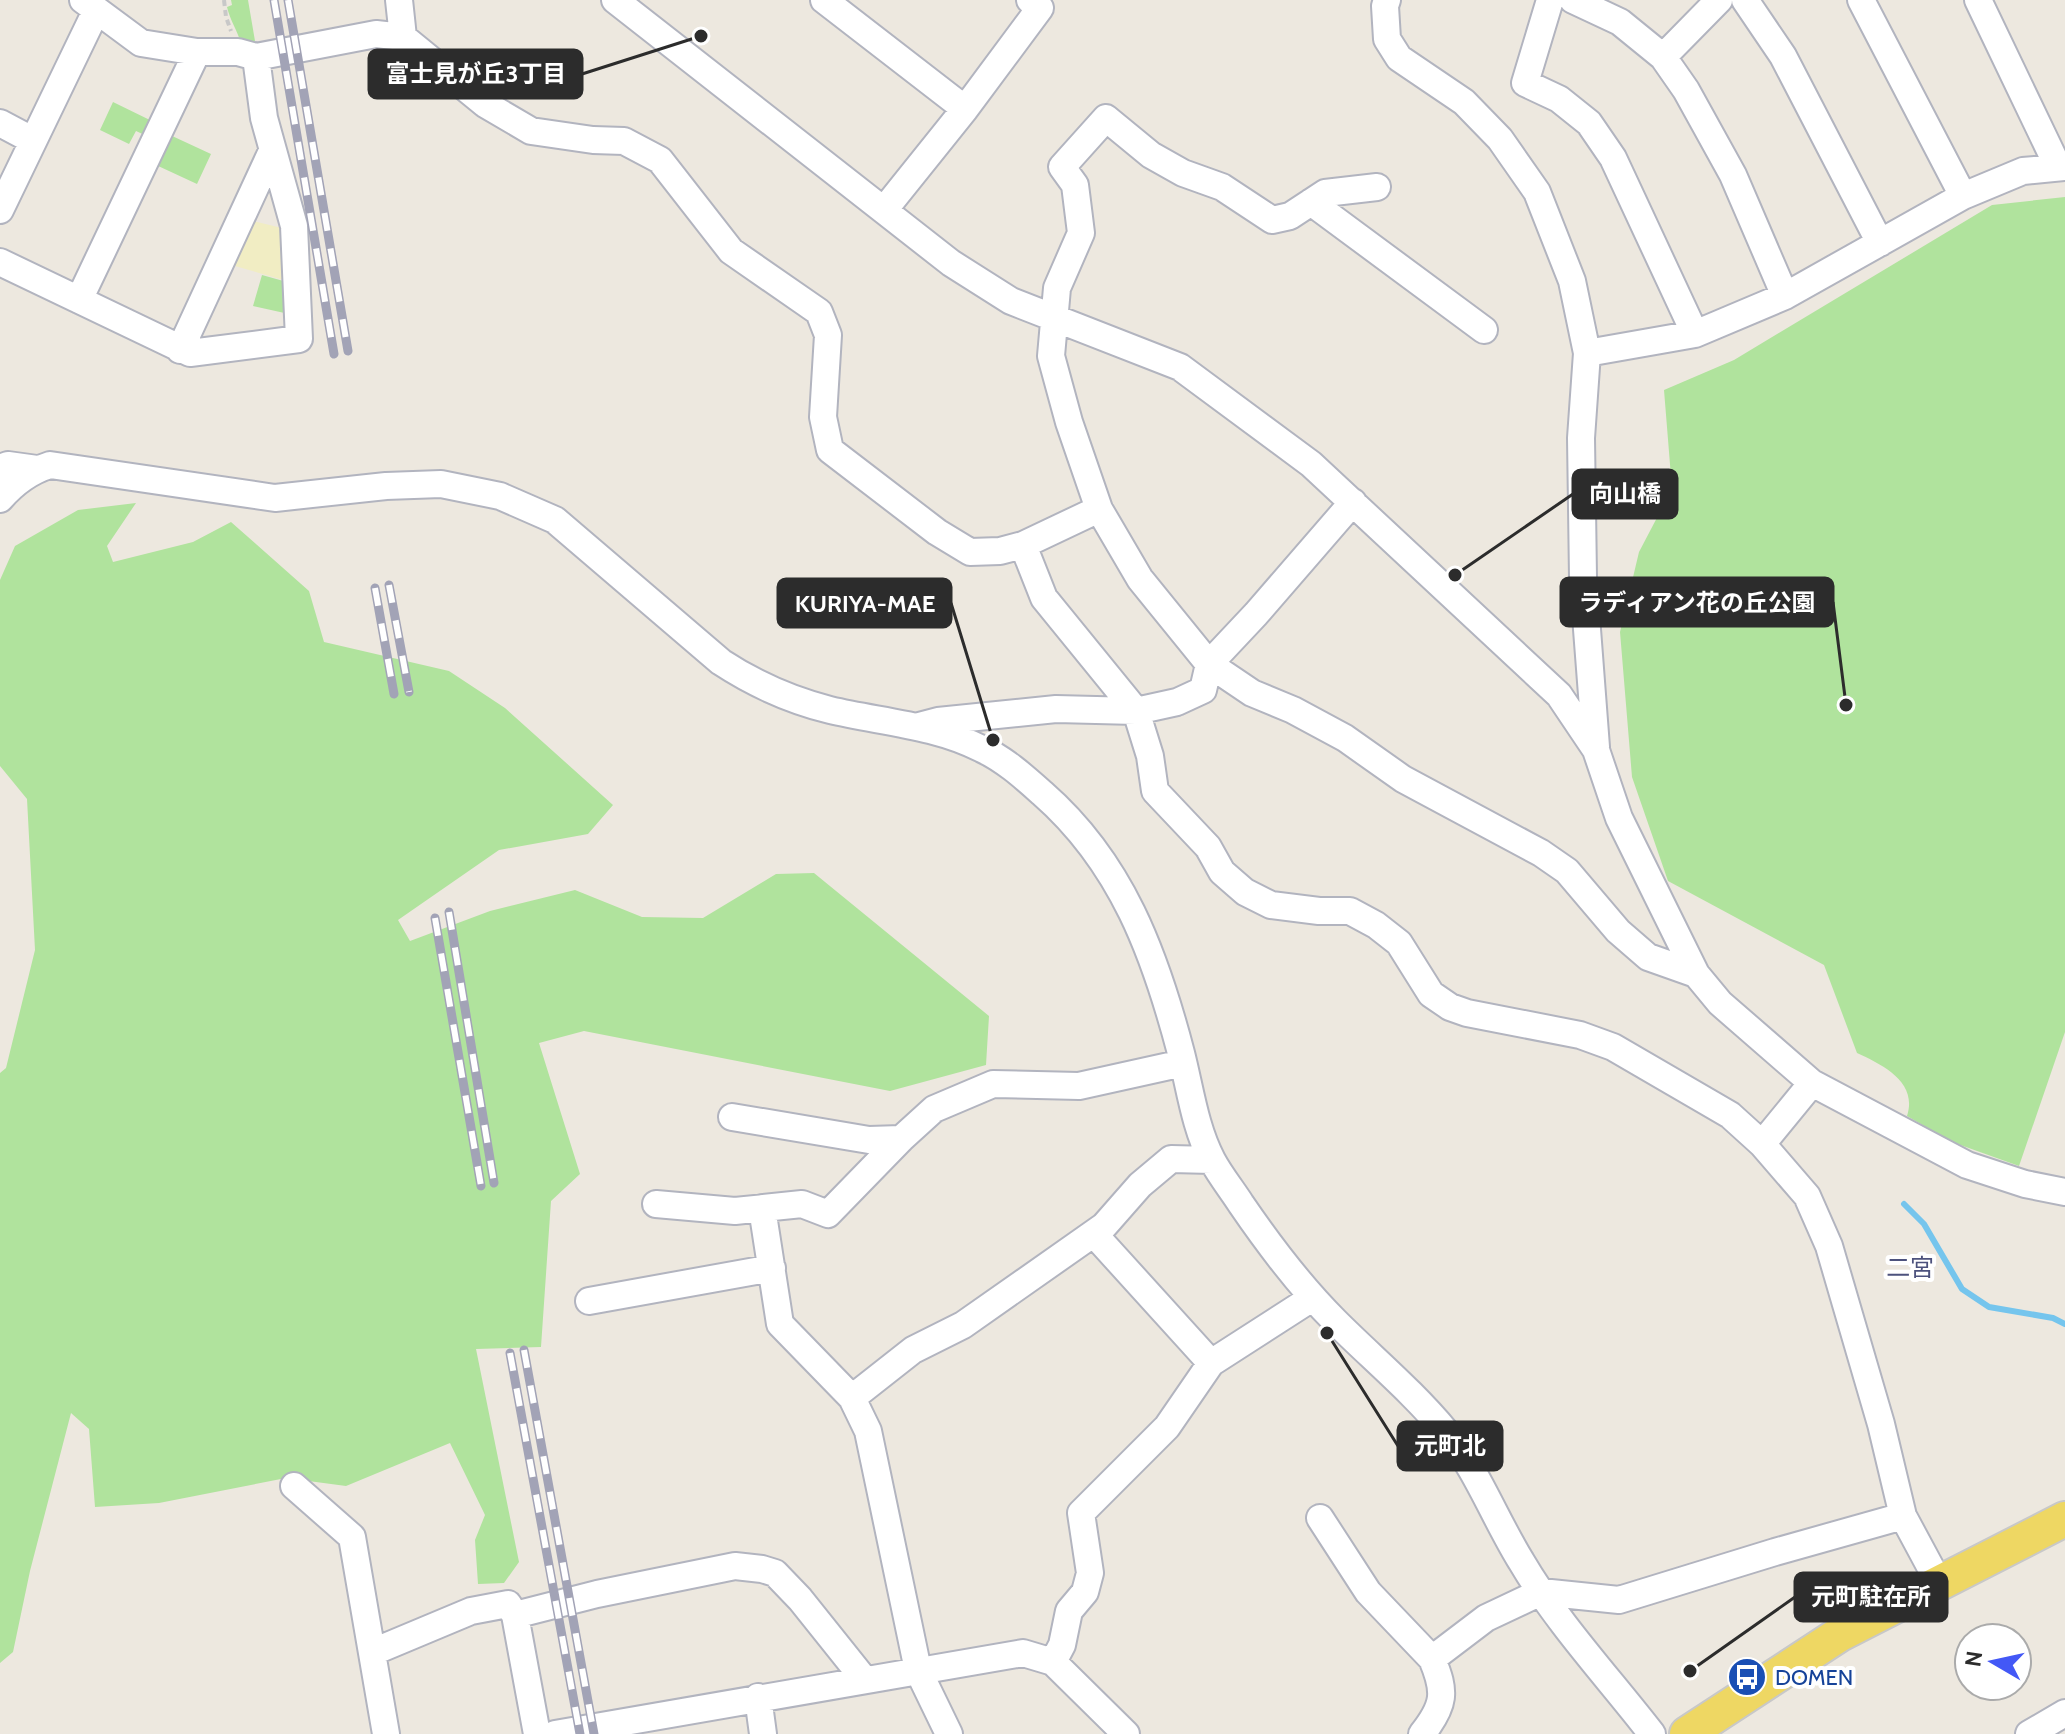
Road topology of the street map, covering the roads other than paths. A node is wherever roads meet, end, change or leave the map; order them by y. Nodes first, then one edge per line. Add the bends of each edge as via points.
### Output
1 (399, 0) edge
2 (824, 0) edge
3 (1030, 0) edge
4 (1387, 0) edge
5 (1550, 0) edge
6 (1573, 0) edge
7 (1719, 0) edge
8 (1745, 0) edge
9 (1861, 0) edge
10 (1978, 0) edge
11 (90, 5) edge
12 (628, 5) edge
13 (403, 37) junction
14 (197, 52) junction
15 (247, 55) junction
16 (1663, 57) junction
17 (965, 109) junction
18 (0, 123) edge
19 (32, 140) junction
20 (272, 151) junction
21 (2061, 167) edge
22 (1377, 187) dead end
23 (1963, 196) junction
24 (1311, 202) junction
25 (0, 210) edge
26 (884, 210) junction
27 (1880, 243) junction
28 (0, 262) edge
29 (1785, 296) junction
30 (79, 300) junction
31 (1055, 317) junction
32 (1484, 330) dead end
33 (1695, 334) junction
34 (180, 350) junction
35 (1587, 353) junction
36 (0, 468) edge
37 (37, 469) junction
38 (0, 499) edge
39 (1353, 502) junction
40 (1099, 509) junction
41 (1023, 545) junction
42 (1209, 664) junction
43 (1136, 711) junction
44 (916, 726) junction
45 (1596, 750) junction
46 (1696, 974) junction
47 (1183, 1063) junction
48 (1812, 1083) junction
49 (732, 1117) dead end
50 (901, 1139) junction
51 (1762, 1144) junction
52 (1212, 1160) junction
53 (2065, 1192) edge
54 (656, 1204) dead end
55 (762, 1208) junction
56 (1094, 1234) junction
57 (772, 1268) junction
58 (1312, 1298) junction
59 (589, 1301) dead end
60 (1211, 1363) junction
61 (852, 1398) junction
62 (294, 1486) dead end
63 (1903, 1516) junction
64 (1320, 1518) dead end
65 (2065, 1519) edge
66 (1939, 1583) junction
67 (1541, 1592) junction
68 (515, 1615) junction
69 (373, 1652) junction
70 (1432, 1659) junction
71 (1053, 1662) junction
72 (918, 1670) junction
73 (864, 1679) junction
74 (758, 1697) junction
75 (2065, 1713) edge
76 (618, 1729) edge
77 (386, 1734) edge
78 (537, 1734) edge
79 (555, 1734) edge
80 (763, 1734) edge
81 (949, 1734) edge
82 (1126, 1734) edge
83 (1422, 1734) edge
84 (1652, 1734) edge
85 (1687, 1734) edge
86 (2029, 1734) edge

1 - 13 street
2 - 17 street
3 - 17 street via 1040,8
4 - 35 street via 1387,39 1399,58 1464,102 1500,139 1537,192 1572,281
5 - 33 street via 1525,83 1559,99 1589,123 1605,146
6 - 16 street via 1620,22
7 - 16 street
8 - 27 street via 1783,56
9 - 23 street
10 - 21 street
11 - 14 street via 141,43
11 - 19 street
12 - 26 street
13 - 15 street via 376,34
13 - 41 street via 485,104 531,131 624,141 660,160 731,251 819,312 828,335 823,417 830,450 970,552
14 - 15 street
14 - 30 street
15 - 20 street
16 - 29 street via 1733,175
17 - 26 street
18 - 19 street
19 - 25 street
20 - 34 street
20 - 34 street via 294,226 299,339
21 - 23 street via 2023,171
22 - 24 street via 1325,193
23 - 27 street
24 - 31 street via 1272,220 1222,187 1151,155 1106,118 1062,167 1075,185 1081,233 1057,288
24 - 32 street
26 - 31 street via 951,263 1011,301
27 - 29 street
28 - 30 street
29 - 33 street
30 - 34 street
31 - 39 street via 1180,367 1311,464
31 - 40 street via 1051,356
33 - 35 street
35 - 45 street via 1581,438 1583,577
36 - 37 street
37 - 38 street
37 - 44 street via 50,465 95,470 275,498 441,484 500,496 555,520 747,679 830,710
39 - 42 street
39 - 45 street via 1559,695
40 - 41 street
40 - 42 street via 1140,579
41 - 43 street via 1044,598
42 - 43 street via 1203,690
42 - 46 street via 1541,853 1567,871 1618,931 1648,957
43 - 44 street via 1056,709
43 - 51 street via 1155,791 1245,892 1271,905 1350,911 1399,943 1431,994 1450,1007 1613,1047 1730,1115
44 - 47 street via 983,749 1013,768 1085,837 1112,875 1145,940 1164,987
45 - 46 street via 1619,818
46 - 48 street via 1720,1003
47 - 50 street via 1079,1086 993,1084 934,1109
47 - 52 street
48 - 51 street
48 - 53 street via 1967,1165
49 - 50 street via 869,1140
50 - 55 street via 828,1214 802,1204
51 - 63 street via 1807,1196 1829,1246
52 - 56 street via 1171,1159
52 - 58 street
54 - 55 street via 735,1211
55 - 57 street
56 - 60 street
56 - 61 street via 963,1325 913,1350
57 - 59 street
57 - 61 street via 780,1324
58 - 60 street
58 - 67 street via 1449,1435
60 - 71 street via 1167,1427 1081,1513 1090,1573 1085,1592 1069,1611
61 - 72 street via 868,1431
62 - 69 street via 352,1537
63 - 66 street
63 - 67 street via 1619,1600
64 - 70 street via 1368,1592
65 - 66 main road
66 - 85 main road via 1840,1634
67 - 70 street via 1486,1618
67 - 84 street
68 - 69 street via 508,1604 471,1611
68 - 73 street via 735,1566 762,1569 775,1573 800,1599
68 - 78 street
69 - 77 street
70 - 83 street via 1442,1684 1437,1715
71 - 72 street via 1023,1653
71 - 82 street
72 - 73 street
72 - 81 street
73 - 74 street
74 - 76 street
74 - 80 street
75 - 86 street
76 - 79 street

